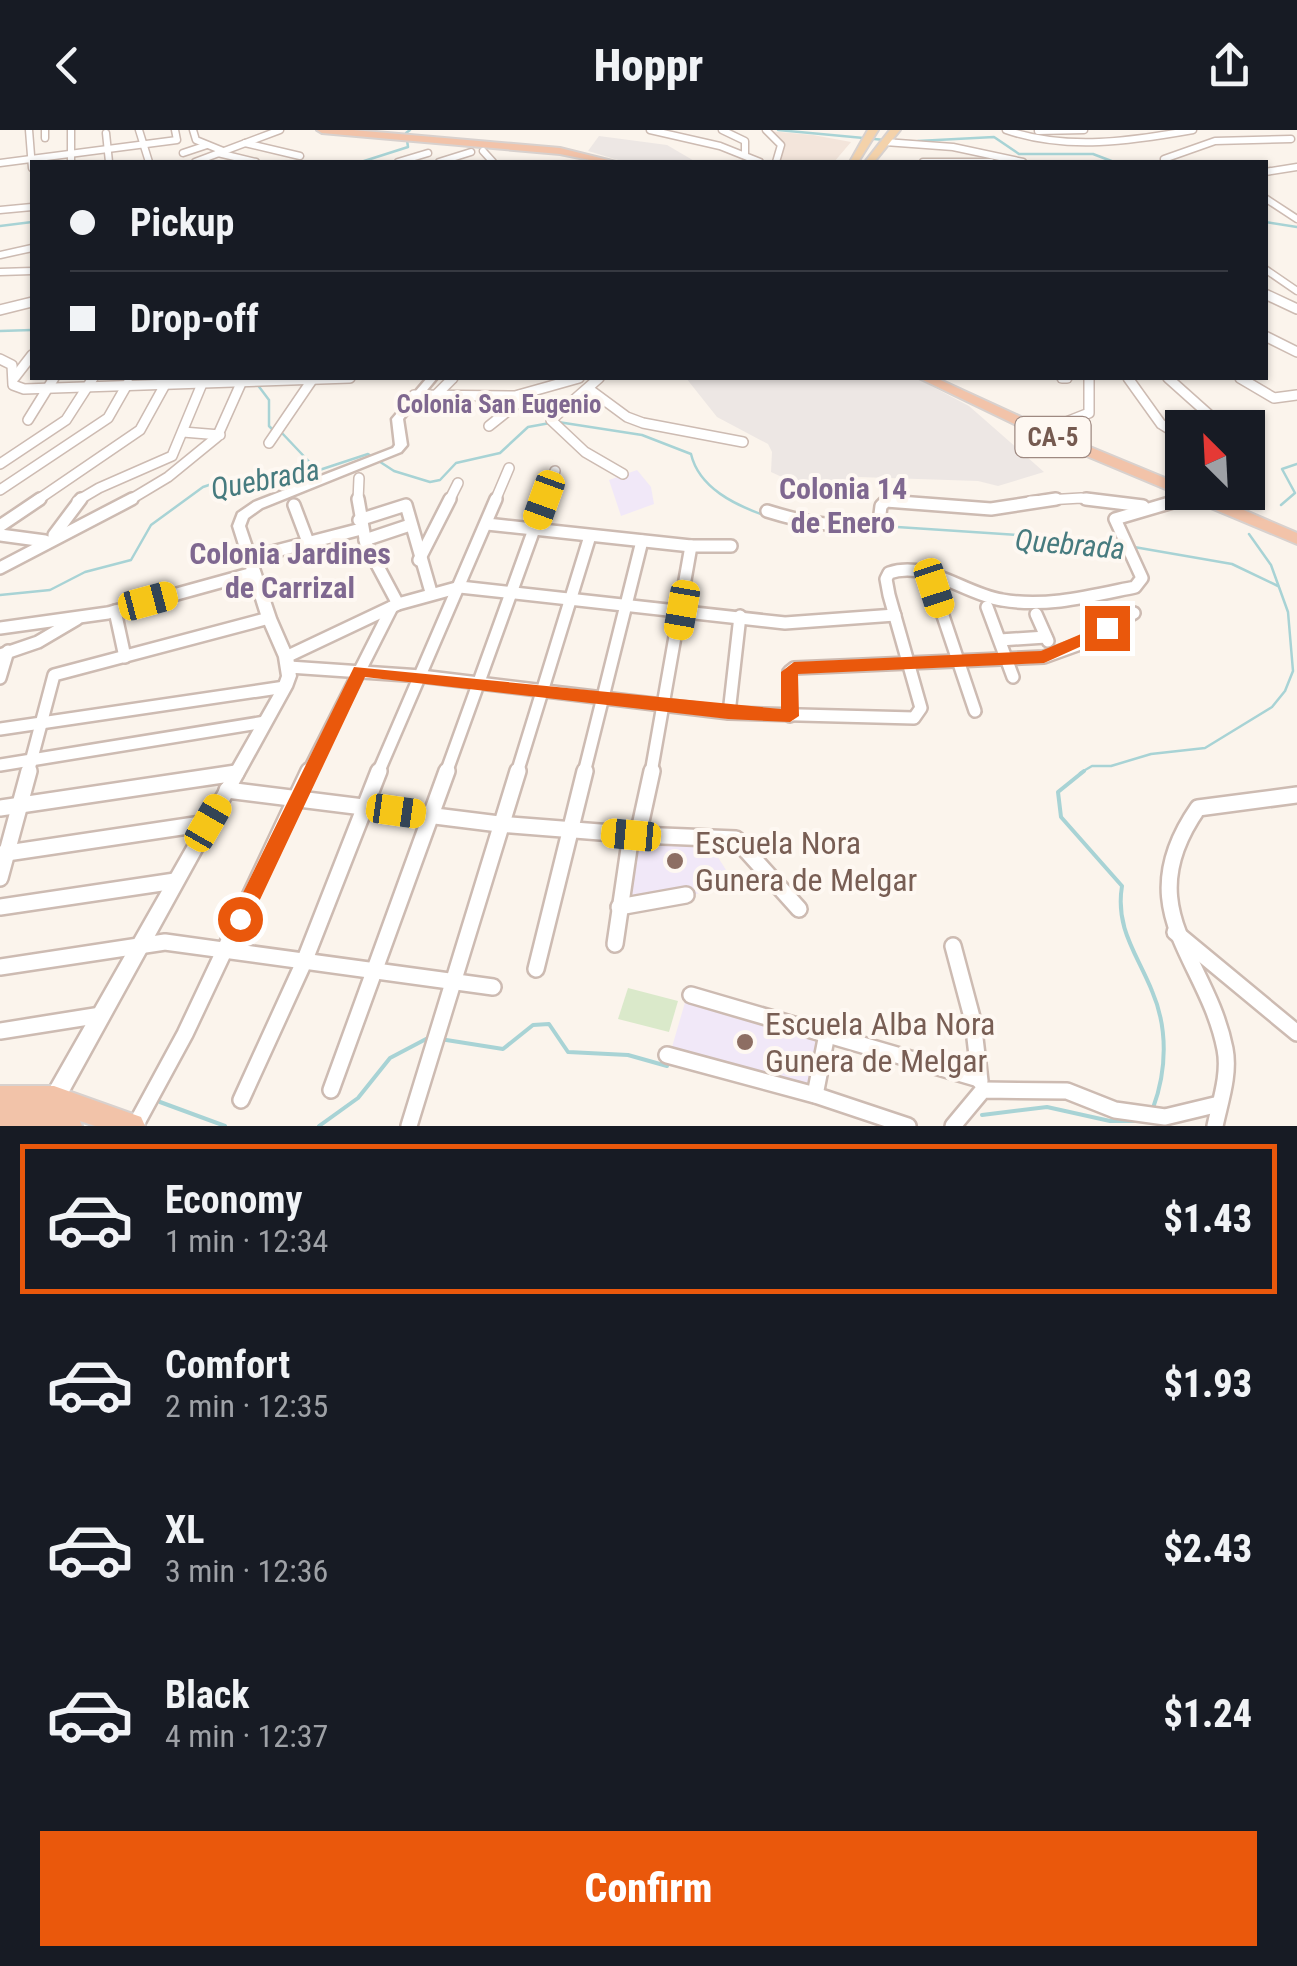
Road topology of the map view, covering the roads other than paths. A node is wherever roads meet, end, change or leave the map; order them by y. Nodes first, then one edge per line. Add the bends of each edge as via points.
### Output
1 (29, 130) edge
2 (71, 130) edge
3 (139, 130) edge
4 (175, 130) edge
5 (193, 130) edge
6 (280, 130) edge
7 (308, 130) edge
8 (322, 130) edge
9 (650, 130) edge
10 (1084, 130) edge
11 (1193, 130) edge
12 (1283, 130) edge
13 (112, 131) edge
14 (724, 131) edge
15 (766, 131) edge
16 (1008, 131) edge
17 (887, 135) edge
18 (870, 136) edge
19 (362, 137) junction
20 (388, 139) junction
21 (177, 140) junction
22 (1294, 141) edge
23 (246, 143) junction
24 (708, 143) junction
25 (144, 144) junction
26 (206, 145) junction
27 (107, 149) junction
28 (221, 152) junction
29 (428, 153) dead end
30 (745, 154) junction
31 (300, 156) dead end
32 (418, 156) junction
33 (482, 156) edge
34 (70, 158) edge
35 (505, 158) dead end
36 (1164, 159) dead end
37 (32, 160) edge
38 (109, 160) edge
39 (148, 160) edge
40 (200, 160) edge
41 (222, 160) edge
42 (249, 160) edge
43 (405, 160) edge
44 (430, 160) edge
45 (451, 160) edge
46 (587, 160) edge
47 (601, 160) edge
48 (756, 160) edge
49 (777, 160) edge
50 (862, 160) edge
51 (863, 160) edge
52 (1013, 160) edge
53 (0, 163) edge
54 (30, 163) edge
55 (1297, 166) edge
56 (1268, 171) edge
57 (1268, 200) edge
58 (30, 206) edge
59 (0, 210) edge
60 (1297, 220) edge
61 (30, 248) edge
62 (12, 250) junction
63 (0, 255) edge
64 (0, 270) edge
65 (30, 270) edge
66 (1268, 271) edge
67 (1297, 291) edge
68 (1268, 296) edge
69 (30, 302) edge
70 (0, 310) edge
71 (1297, 310) edge
72 (1268, 338) edge
73 (1297, 352) edge
74 (0, 358) edge
75 (30, 358) edge
76 (15, 377) junction
77 (53, 380) edge
78 (167, 380) edge
79 (204, 380) edge
80 (245, 380) junction
81 (263, 380) edge
82 (312, 380) edge
83 (430, 380) edge
84 (452, 380) edge
85 (572, 380) edge
86 (596, 380) edge
87 (930, 380) edge
88 (945, 380) edge
89 (1089, 380) edge
90 (1129, 380) edge
91 (1170, 380) edge
92 (1243, 380) edge
93 (129, 381) edge
94 (91, 382) edge
95 (48, 388) junction
96 (589, 389) junction
97 (414, 395) junction
98 (436, 395) junction
99 (520, 395) junction
100 (1297, 395) edge
101 (1204, 410) edge
102 (28, 420) dead end
103 (490, 426) dead end
104 (1165, 426) edge
105 (1051, 428) junction
106 (182, 432) junction
107 (220, 434) junction
108 (274, 435) dead end
109 (744, 442) dead end
110 (389, 455) joint
111 (0, 464) edge
112 (509, 468) dead end
113 (555, 471) dead end
114 (623, 474) dead end
115 (1165, 475) edge
116 (358, 478) dead end
117 (458, 483) dead end
118 (1165, 483) edge
119 (0, 490) edge
120 (294, 505) dead end
121 (1165, 507) edge
122 (1157, 510) junction
123 (1229, 510) edge
124 (1251, 510) edge
125 (767, 511) dead end
126 (488, 524) junction
127 (410, 525) junction
128 (0, 526) edge
129 (534, 528) junction
130 (362, 530) junction
131 (1297, 530) edge
132 (0, 536) edge
133 (590, 536) junction
134 (1297, 539) edge
135 (642, 541) junction
136 (308, 542) junction
137 (42, 543) junction
138 (691, 546) junction
139 (731, 546) dead end
140 (249, 558) junction
141 (419, 560) junction
142 (0, 568) edge
143 (253, 574) junction
144 (460, 587) junction
145 (934, 588) dead end
146 (431, 592) junction
147 (511, 592) junction
148 (570, 600) junction
149 (628, 604) junction
150 (395, 606) junction
151 (988, 606) dead end
152 (682, 610) junction
153 (115, 611) junction
154 (1134, 613) dead end
155 (1036, 614) dead end
156 (896, 615) junction
157 (740, 616) junction
158 (78, 617) junction
159 (269, 618) junction
160 (0, 628) edge
161 (1046, 638) junction
162 (1000, 640) junction
163 (4, 653) edge
164 (1054, 654) junction
165 (125, 657) junction
166 (1007, 659) junction
167 (288, 662) junction
168 (958, 662) junction
169 (911, 663) junction
170 (360, 671) junction
171 (421, 676) junction
172 (1013, 677) dead end
173 (0, 678) edge
174 (480, 682) junction
175 (286, 687) junction
176 (542, 690) junction
177 (604, 696) junction
178 (666, 706) junction
179 (976, 710) dead end
180 (728, 713) junction
181 (790, 716) junction
182 (265, 722) junction
183 (40, 724) junction
184 (0, 728) edge
185 (31, 760) junction
186 (0, 765) edge
187 (236, 773) junction
188 (227, 790) junction
189 (1297, 795) edge
190 (296, 798) junction
191 (17, 805) junction
192 (363, 807) junction
193 (0, 808) edge
194 (428, 815) junction
195 (208, 823) junction
196 (500, 824) junction
197 (572, 830) junction
198 (635, 835) junction
199 (3, 854) edge
200 (0, 878) edge
201 (176, 880) junction
202 (686, 895) dead end
203 (0, 907) edge
204 (619, 907) junction
205 (799, 909) dead end
206 (1172, 929) junction
207 (615, 944) dead end
208 (139, 945) junction
209 (953, 946) dead end
210 (226, 949) junction
211 (304, 962) junction
212 (0, 966) edge
213 (536, 969) dead end
214 (376, 972) junction
215 (456, 980) junction
216 (493, 986) dead end
217 (691, 996) dead end
218 (101, 1015) junction
219 (0, 1031) edge
220 (1297, 1033) edge
221 (827, 1034) junction
222 (666, 1055) dead end
223 (981, 1085) junction
224 (332, 1090) dead end
225 (815, 1095) junction
226 (0, 1099) edge
227 (241, 1100) dead end
228 (53, 1102) junction
229 (1219, 1104) junction
230 (0, 1114) edge
231 (70, 1126) edge
232 (134, 1126) edge
233 (409, 1126) edge
234 (908, 1126) edge
235 (952, 1126) edge
236 (1215, 1126) edge

1 - 37 street
2 - 34 street
3 - 25 street
4 - 21 street
5 - 26 street
6 - 23 street
7 - 19 highway
8 - 19 highway
9 - 24 street
10 - 16 street
11 - 16 street via 1103,142
12 - 22 street
13 - 27 street
14 - 24 street
14 - 30 street via 745,141
15 - 49 street via 781,146
17 - 51 main road
17 - 52 street
18 - 50 main road
19 - 20 highway
20 - 33 highway
20 - 47 highway
21 - 25 street
21 - 26 street via 186,152
22 - 36 street via 1215,141
23 - 28 street
23 - 31 street
24 - 30 street
25 - 27 street
25 - 39 street
26 - 28 street
27 - 34 street
27 - 38 street
28 - 40 street
28 - 41 street
28 - 42 street
29 - 32 street
30 - 48 street
32 - 43 street
32 - 44 street
33 - 35 highway
33 - 45 street
33 - 46 highway
53 - 54 street
55 - 56 street
57 - 60 street
58 - 59 street
61 - 62 street
62 - 63 street
62 - 64 street
64 - 65 street
66 - 67 street
68 - 71 street
69 - 70 street
72 - 73 street
74 - 76 street via 12,365
75 - 76 street
76 - 95 street via 17,388
77 - 95 street
78 - 79 street
78 - 93 street
78 - 128 street via 140,430
79 - 80 street
79 - 106 street
80 - 81 street
80 - 107 street
82 - 108 street
83 - 97 street
84 - 98 street
85 - 99 street
86 - 96 street
87 - 118 highway, CA-5
88 - 105 highway, CA-5
89 - 105 street via 1089,413
90 - 104 street
91 - 101 street
92 - 100 street via 1268,396
93 - 94 street
93 - 119 street via 108,418
94 - 95 street
94 - 111 street via 66,420
95 - 102 street
96 - 109 street via 643,424
96 - 114 street via 553,423
97 - 98 street
97 - 110 street via 398,419 400,448
98 - 99 street
99 - 103 street
105 - 115 highway, CA-5
106 - 107 street
106 - 137 street via 170,458 84,496
107 - 137 street via 159,482
110 - 140 street via 246,512 239,526
112 - 126 street
113 - 129 street
116 - 130 street
117 - 141 street
120 - 136 street
121 - 122 street
122 - 125 street via 1081,498 991,509 886,501 879,522 849,527
122 - 156 street via 1118,515 1121,538 1142,578 1136,587 1046,604 998,600 917,569 896,569 886,580
123 - 134 highway, CA-5
124 - 131 highway
126 - 129 street
126 - 144 street
127 - 130 street
127 - 130 street via 406,505
127 - 141 street
129 - 133 street
129 - 147 street
130 - 136 street
130 - 150 street
132 - 137 street
133 - 135 street
133 - 148 street
135 - 138 street
135 - 149 street
136 - 140 street
137 - 142 street
138 - 139 street
138 - 152 street
140 - 143 street
141 - 146 street
143 - 153 street
143 - 159 street
144 - 146 street
144 - 147 street
144 - 171 street
145 - 168 street
146 - 150 street
147 - 148 street
147 - 174 street
148 - 149 street
148 - 176 street
149 - 152 street
149 - 177 street
150 - 167 street
150 - 170 street
151 - 162 street
152 - 157 street
152 - 178 street
153 - 158 street
153 - 165 street
154 - 164 street
155 - 161 street
156 - 157 street via 785,623
156 - 169 street
157 - 180 street
158 - 160 street
158 - 163 street
159 - 165 street
159 - 167 street
161 - 162 street
161 - 164 street
162 - 166 street
163 - 173 street
164 - 166 street
165 - 183 street via 54,675
166 - 168 street
166 - 172 street
167 - 170 street
167 - 175 street
168 - 169 street
168 - 179 street
169 - 181 street via 794,668
169 - 181 street via 921,708 914,718
170 - 171 street
170 - 190 street
171 - 174 street
171 - 192 street
174 - 176 street
174 - 194 street
175 - 182 street
175 - 183 street
176 - 177 street
176 - 196 street
177 - 178 street
177 - 197 street
178 - 180 street
178 - 198 street
180 - 181 street
182 - 185 street
182 - 187 street
183 - 184 street
183 - 185 street
185 - 186 street
185 - 191 street
187 - 188 street
187 - 191 street
188 - 190 street
188 - 195 street
189 - 206 street via 1198,808 1171,872
190 - 192 street
190 - 210 street
191 - 193 street
191 - 199 street
192 - 194 street
192 - 211 street
194 - 196 street
194 - 214 street
195 - 199 street
195 - 201 street
196 - 197 street
196 - 215 street
197 - 198 street
197 - 213 street
198 - 204 street
198 - 205 street via 736,838
199 - 200 street
201 - 203 street
201 - 208 street
202 - 204 street
204 - 207 street
206 - 220 street
206 - 229 street via 1224,1046
208 - 210 street
208 - 212 street
208 - 218 street
209 - 223 street
210 - 211 street
210 - 232 street
211 - 214 street
211 - 227 street
214 - 215 street
214 - 224 street
215 - 216 street
215 - 233 street
217 - 221 street
218 - 219 street
218 - 228 street
221 - 223 street
221 - 225 street
222 - 225 street
223 - 229 street via 1067,1090 1166,1118
223 - 235 street
225 - 234 street
226 - 228 highway
228 - 232 highway
229 - 236 street
230 - 231 highway

